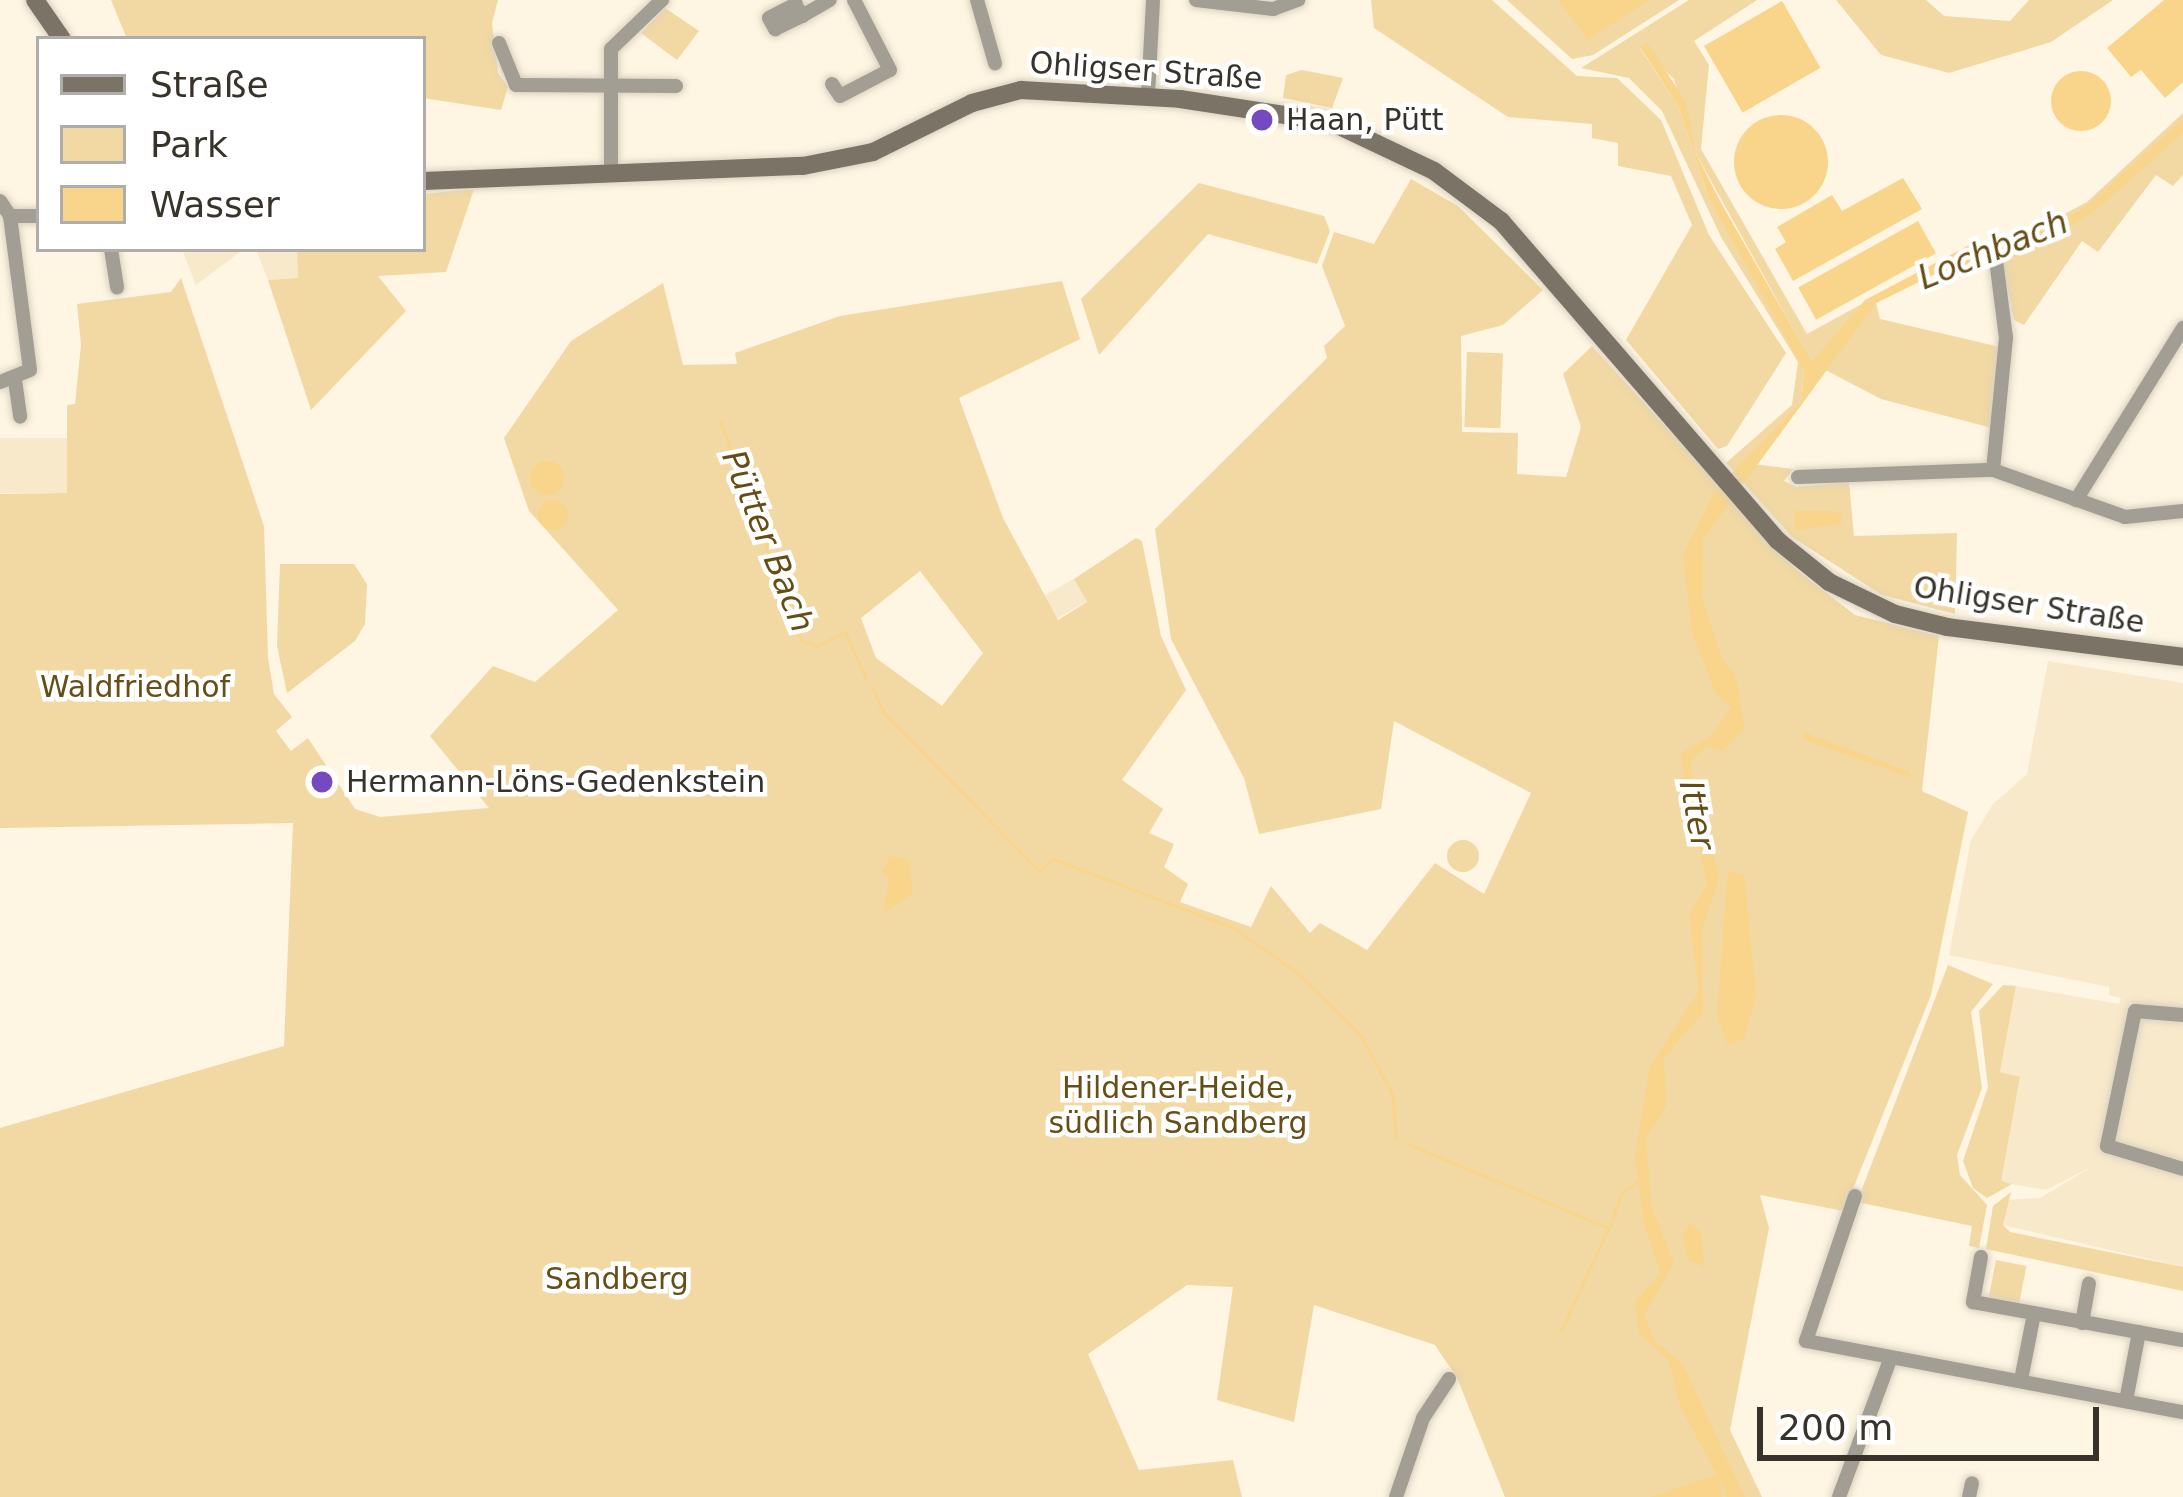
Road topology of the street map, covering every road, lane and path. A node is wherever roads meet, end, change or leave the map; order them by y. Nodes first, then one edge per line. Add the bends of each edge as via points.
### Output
1 (35, 0) edge
2 (662, 0) edge
3 (830, 0) edge
4 (854, 0) edge
5 (977, 0) edge
6 (1154, 0) edge
7 (1196, 0) edge
8 (1298, 0) edge
9 (797, 7) edge
10 (60, 36) edge
11 (499, 43) dead end
12 (995, 63) dead end
13 (832, 84) dead end
14 (676, 86) dead end
15 (612, 87) junction
16 (1148, 96) junction
17 (611, 170) junction
18 (426, 181) edge
19 (0, 201) edge
20 (10, 216) junction
21 (36, 216) edge
22 (111, 252) edge
23 (1996, 260) dead end
24 (117, 288) dead end
25 (2183, 328) edge
26 (7, 381) edge
27 (20, 417) dead end
28 (1993, 470) junction
29 (1798, 477) dead end
30 (2076, 500) junction
31 (2183, 511) edge
32 (2183, 657) edge
33 (2183, 1015) edge
34 (2183, 1169) edge
35 (1855, 1196) dead end
36 (1981, 1257) dead end
37 (2089, 1284) dead end
38 (2034, 1313) junction
39 (2082, 1323) junction
40 (2139, 1332) junction
41 (2183, 1340) edge
42 (1890, 1360) junction
43 (1449, 1379) dead end
44 (2021, 1380) junction
45 (2126, 1401) junction
46 (2183, 1412) edge
47 (1396, 1497) edge
48 (1839, 1497) edge

1 - 10 main road
2 - 15 street via 611,49
3 - 9 street
4 - 13 street via 890,70 840,96
5 - 12 street
6 - 16 street
7 - 8 street via 1273,9
11 - 15 street via 516,85
14 - 15 street
15 - 17 street
16 - 17 main road, Ohligser Straße via 999,94 873,152 803,166
16 - 32 main road, Ohligser Straße via 1331,122 1474,197 1809,568 1894,614
17 - 18 main road, Ohligser Straße
19 - 20 street
20 - 21 street
20 - 26 street via 30,370
22 - 24 street
23 - 28 street via 2007,324
25 - 30 street
26 - 27 street
28 - 29 street
28 - 30 street
30 - 31 street via 2125,517
33 - 34 street via 2135,1011 2108,1146
35 - 42 street via 1806,1341
36 - 38 street via 1973,1302
37 - 39 street
38 - 39 street
38 - 44 street
39 - 40 street
40 - 41 street
40 - 45 street
42 - 44 street
42 - 48 street
43 - 47 street via 1423,1418
44 - 45 street
45 - 46 street

